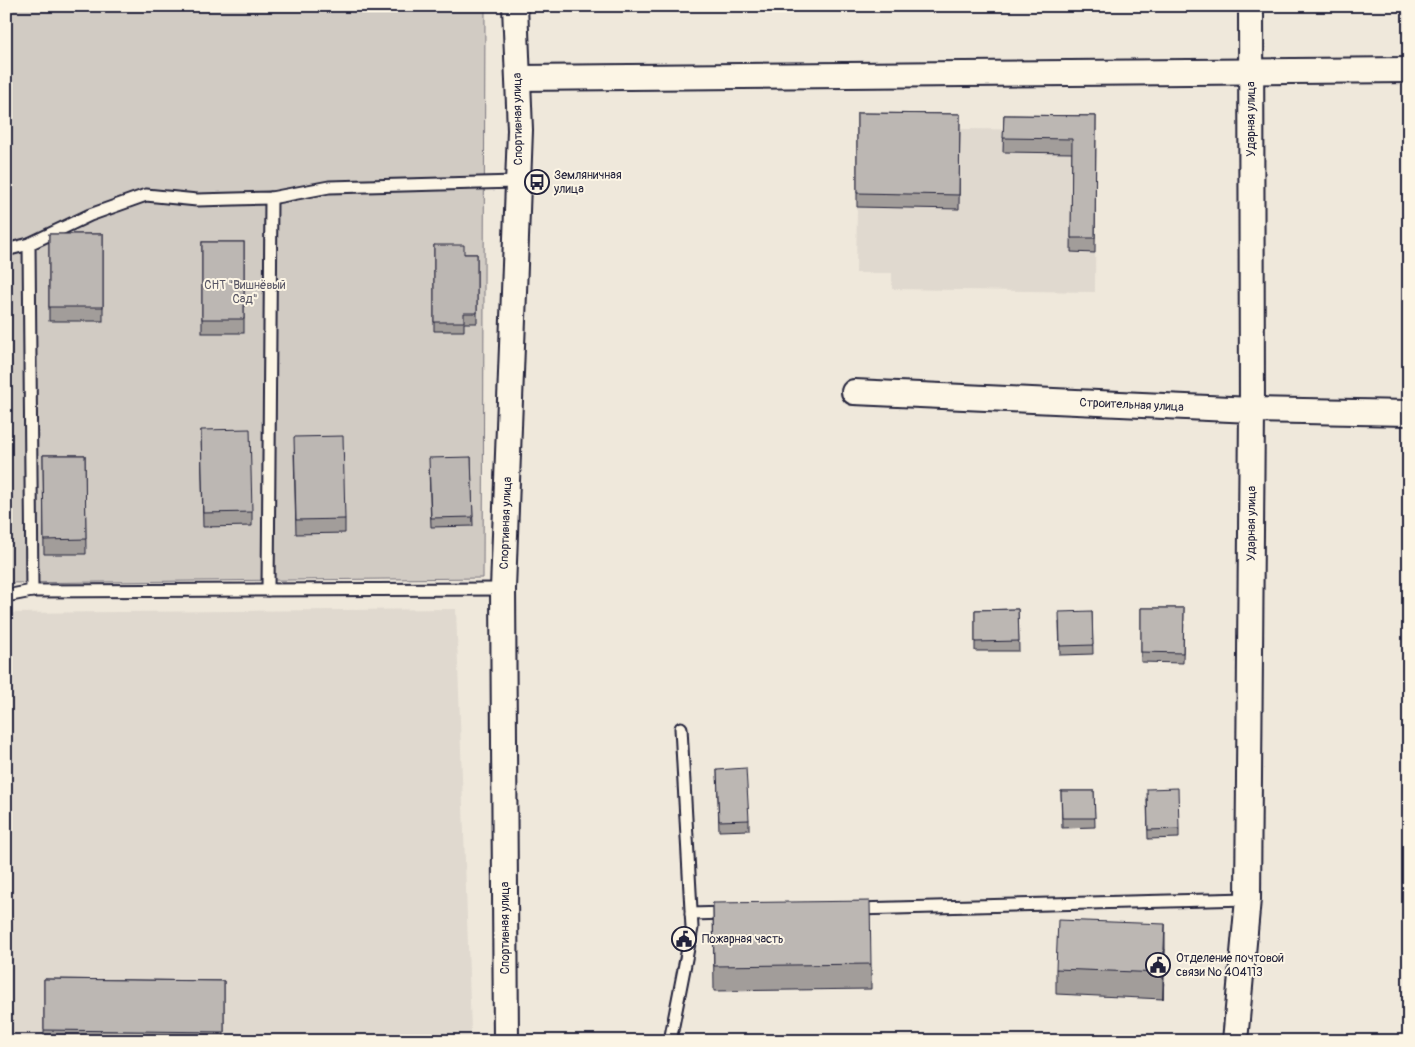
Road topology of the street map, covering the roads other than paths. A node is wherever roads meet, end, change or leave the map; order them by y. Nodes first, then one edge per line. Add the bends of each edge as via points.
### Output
1 (515, 6) edge
2 (1251, 6) edge
3 (1409, 70) edge
4 (1251, 71) junction
5 (518, 78) junction
6 (519, 182) junction
7 (271, 198) junction
8 (28, 244) junction
9 (6, 250) edge
10 (854, 392) dead end
11 (1252, 410) junction
12 (1409, 412) edge
13 (503, 589) junction
14 (32, 590) junction
15 (268, 590) junction
16 (6, 596) edge
17 (681, 728) dead end
18 (1248, 899) junction
19 (840, 910) edge
20 (741, 912) edge
21 (692, 914) junction
22 (506, 1041) edge
23 (670, 1041) edge
24 (1236, 1041) edge

1 - 5 street, Спортивная улица
2 - 4 street, Ударная улица
3 - 4 street
4 - 5 street
4 - 11 street, Ударная улица
5 - 6 street, Спортивная улица
6 - 7 lane via 329,187
6 - 13 street, Спортивная улица
7 - 8 lane via 197,200 146,195 90,214
7 - 15 lane
8 - 9 lane
8 - 14 lane
10 - 11 street, Строительная улица
11 - 12 street, Строительная улица
11 - 18 street, Ударная улица
13 - 15 lane
13 - 22 street, Спортивная улица
14 - 15 lane
14 - 16 lane
17 - 21 lane
18 - 19 lane
18 - 24 street, Ударная улица
20 - 21 lane
21 - 23 lane

